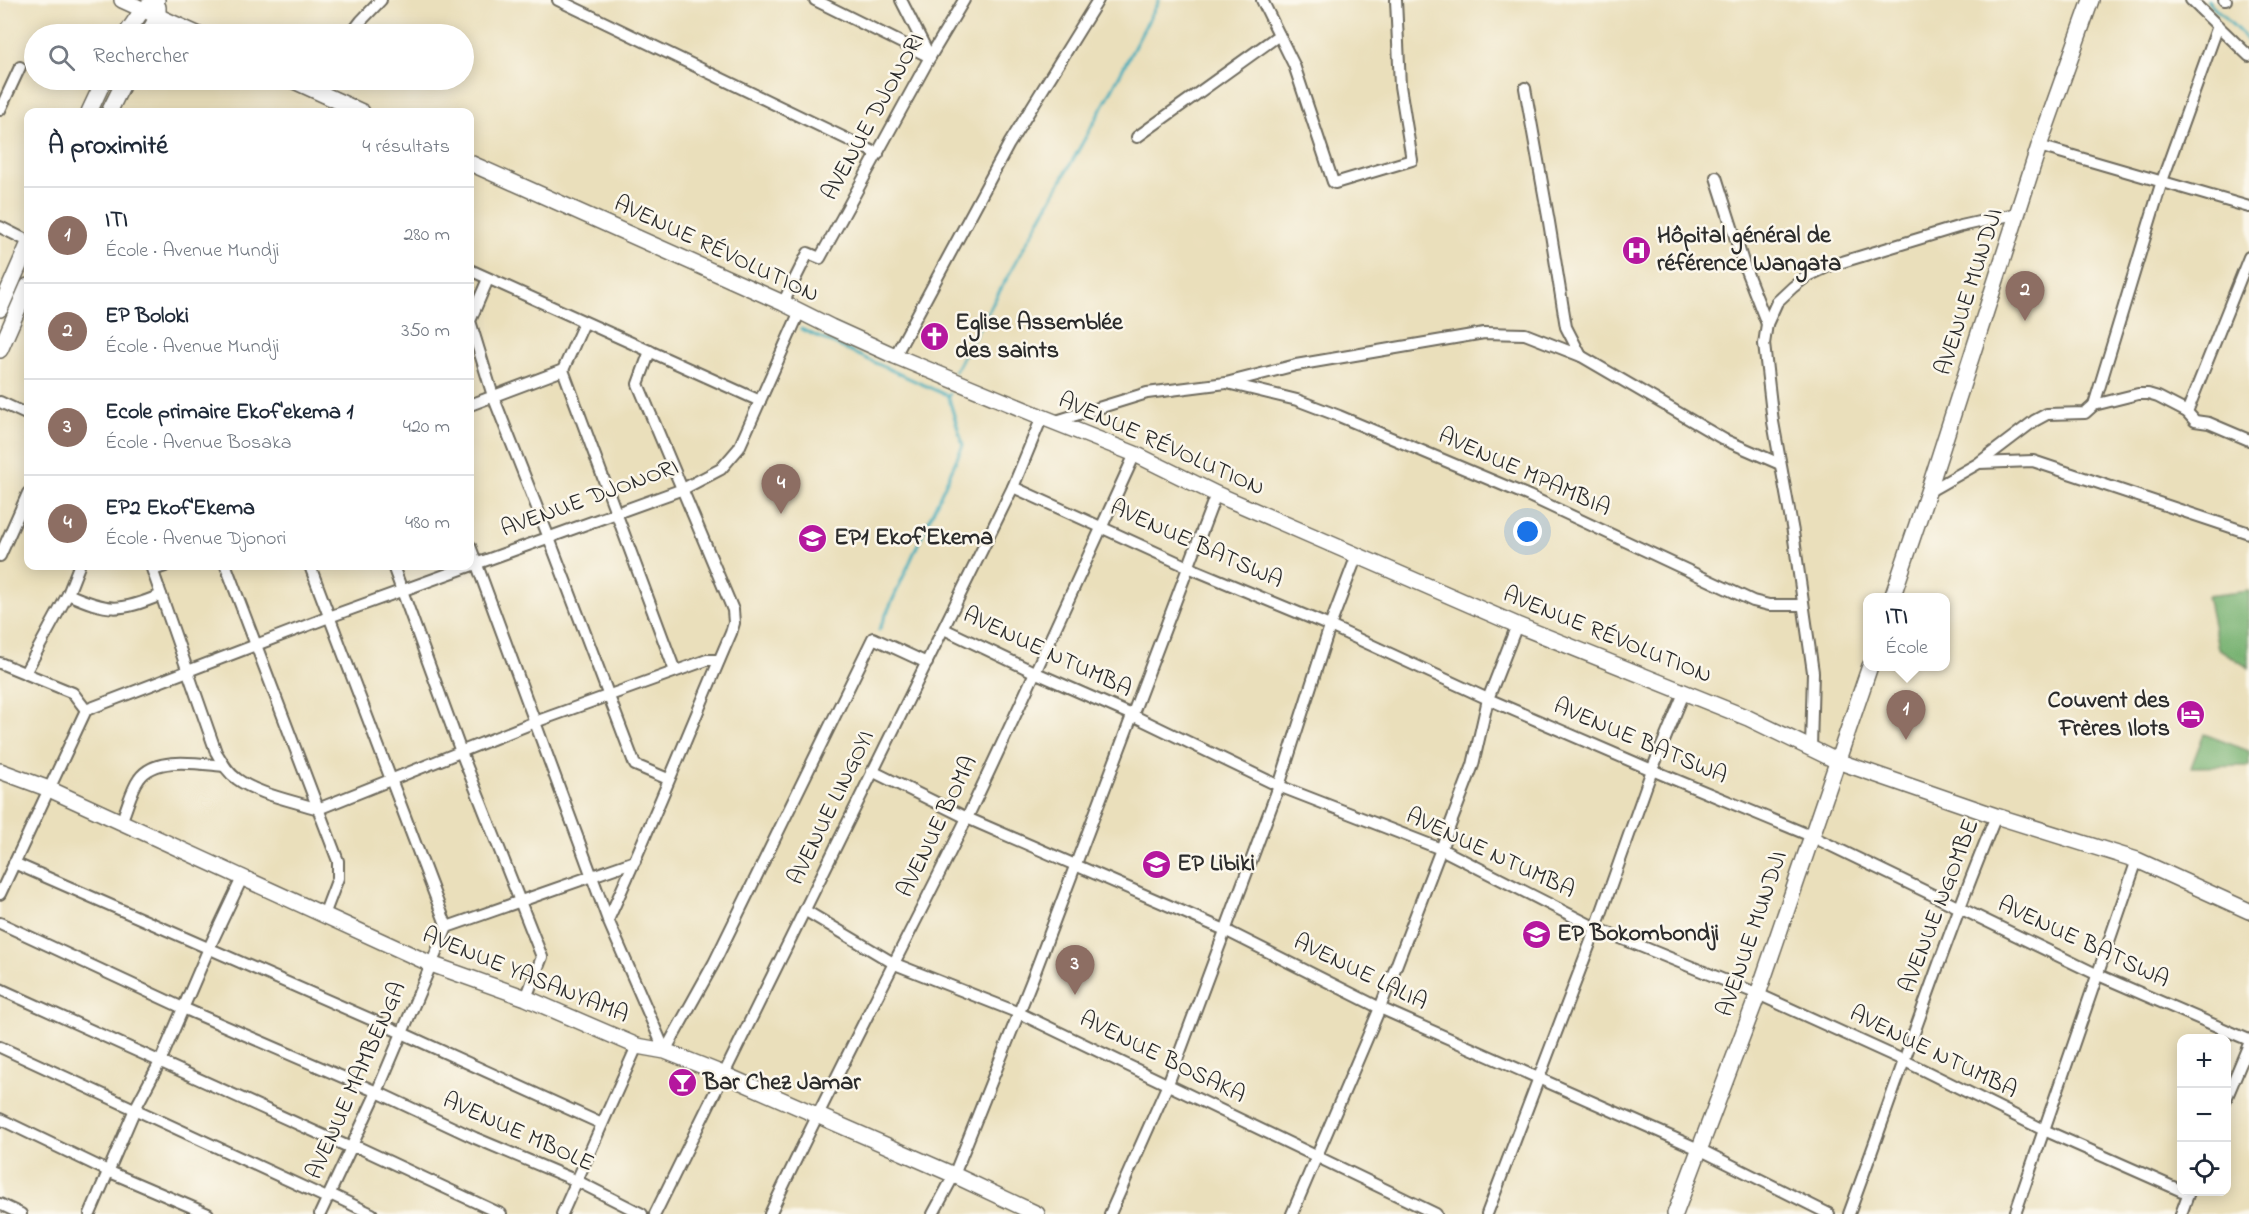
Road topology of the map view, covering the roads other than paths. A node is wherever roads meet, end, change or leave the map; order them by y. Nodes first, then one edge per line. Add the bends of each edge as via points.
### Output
1 (122, 0) edge
2 (381, 0) edge
3 (558, 0) edge
4 (815, 0) edge
5 (901, 0) edge
6 (964, 0) edge
7 (1098, 0) edge
8 (1262, 0) edge
9 (1396, 0) edge
10 (2091, 0) edge
11 (2191, 0) edge
12 (158, 5) edge
13 (143, 9) junction
14 (133, 24) edge
15 (151, 24) edge
16 (184, 24) edge
17 (359, 24) edge
18 (2218, 26) junction
19 (1279, 34) junction
20 (2249, 56) edge
21 (930, 57) junction
22 (21, 67) dead end
23 (1525, 88) dead end
24 (101, 90) edge
25 (120, 90) edge
26 (326, 90) edge
27 (95, 108) edge
28 (111, 108) edge
29 (355, 108) edge
30 (0, 110) edge
31 (1137, 137) dead end
32 (2039, 146) junction
33 (878, 154) junction
34 (474, 165) edge
35 (1716, 177) dead end
36 (2162, 181) junction
37 (2249, 207) edge
38 (2019, 213) junction
39 (0, 227) edge
40 (24, 241) edge
41 (24, 252) edge
42 (2249, 257) edge
43 (474, 272) edge
44 (488, 279) junction
45 (24, 295) edge
46 (783, 303) junction
47 (0, 309) edge
48 (474, 312) edge
49 (800, 312) junction
50 (584, 323) junction
51 (1767, 324) junction
52 (474, 334) edge
53 (0, 350) edge
54 (651, 351) junction
55 (896, 356) junction
56 (1581, 356) junction
57 (563, 370) junction
58 (1226, 382) junction
59 (493, 396) junction
60 (760, 400) junction
61 (0, 402) edge
62 (474, 403) edge
63 (2094, 405) junction
64 (2187, 412) junction
65 (24, 413) edge
66 (1047, 420) junction
67 (2249, 440) edge
68 (1135, 454) junction
69 (1979, 463) junction
70 (1780, 464) junction
71 (1013, 487) junction
72 (683, 489) junction
73 (1928, 492) junction
74 (1216, 494) junction
75 (24, 502) edge
76 (615, 513) junction
77 (1102, 527) junction
78 (2249, 533) edge
79 (549, 538) junction
80 (1357, 555) junction
81 (0, 556) edge
82 (474, 557) edge
83 (476, 563) junction
84 (1188, 567) junction
85 (77, 570) edge
86 (153, 570) edge
87 (228, 570) edge
88 (311, 570) edge
89 (394, 570) edge
90 (458, 570) edge
91 (402, 591) junction
92 (1893, 593) edge
93 (68, 594) junction
94 (161, 595) junction
95 (1803, 606) junction
96 (329, 617) junction
97 (1517, 625) junction
98 (1330, 626) junction
99 (944, 629) junction
100 (256, 644) junction
101 (719, 660) junction
102 (0, 663) edge
103 (927, 663) junction
104 (187, 670) junction
105 (675, 671) junction
106 (1868, 671) edge
107 (1034, 672) junction
108 (25, 674) junction
109 (1684, 693) junction
110 (608, 695) junction
111 (1488, 699) junction
112 (86, 710) junction
113 (1132, 715) junction
114 (535, 722) junction
115 (1811, 748) junction
116 (461, 752) junction
117 (1837, 761) junction
118 (224, 766) junction
119 (1652, 770) junction
120 (0, 771) edge
121 (872, 771) junction
122 (391, 779) junction
123 (668, 780) junction
124 (1279, 786) junction
125 (49, 789) junction
126 (318, 809) junction
127 (1996, 816) junction
128 (967, 818) junction
129 (122, 822) junction
130 (1810, 836) junction
131 (1441, 849) junction
132 (2137, 860) junction
133 (635, 861) junction
134 (14, 863) junction
135 (1076, 864) junction
136 (593, 875) junction
137 (243, 876) junction
138 (0, 894) edge
139 (518, 900) junction
140 (1958, 908) junction
141 (2249, 910) edge
142 (806, 911) junction
143 (324, 915) junction
144 (608, 920) junction
145 (0, 923) edge
146 (447, 927) junction
147 (1596, 928) junction
148 (1225, 930) junction
149 (209, 948) junction
150 (432, 964) junction
151 (895, 964) junction
152 (2096, 974) junction
153 (0, 989) edge
154 (1758, 994) junction
155 (526, 998) junction
156 (183, 1008) junction
157 (1380, 1008) junction
158 (1019, 1013) junction
159 (402, 1032) junction
160 (2249, 1042) edge
161 (637, 1046) junction
162 (0, 1047) edge
163 (664, 1051) junction
164 (1905, 1061) junction
165 (160, 1062) junction
166 (723, 1074) junction
167 (1539, 1078) junction
168 (1168, 1084) junction
169 (2231, 1088) edge
170 (377, 1092) junction
171 (135, 1109) junction
172 (816, 1116) junction
173 (0, 1119) edge
174 (602, 1124) junction
175 (2044, 1130) junction
176 (351, 1148) junction
177 (1701, 1150) junction
178 (1317, 1156) junction
179 (110, 1172) junction
180 (954, 1174) junction
181 (577, 1182) junction
182 (2177, 1188) edge
183 (2185, 1196) edge
184 (327, 1198) junction
185 (0, 1204) edge
186 (21, 1214) edge
187 (90, 1214) edge
188 (208, 1214) edge
189 (320, 1214) edge
190 (372, 1214) edge
191 (501, 1214) edge
192 (562, 1214) edge
193 (642, 1214) edge
194 (655, 1214) edge
195 (770, 1214) edge
196 (933, 1214) edge
197 (1037, 1214) edge
198 (1110, 1214) edge
199 (1292, 1214) edge
200 (1436, 1214) edge
201 (1486, 1214) edge
202 (1675, 1214) edge
203 (1829, 1214) edge
204 (1849, 1214) edge
205 (2015, 1214) edge
206 (2181, 1214) edge

1 - 13 street
2 - 17 street
3 - 33 street
4 - 21 street
5 - 21 street
6 - 21 street, AVENUE DJONORI
7 - 55 street via 1009,144
8 - 19 street
9 - 19 street via 1400,86 1412,160 1335,183 1294,65
10 - 32 street, AVENUE MUNDJI
11 - 18 street
12 - 13 street
12 - 15 street
12 - 16 street
13 - 14 street
18 - 20 street
18 - 36 street
19 - 31 street
21 - 33 street, AVENUE DJONORI
22 - 30 street
23 - 56 street via 1566,327
24 - 27 street
25 - 28 street
26 - 29 street
32 - 36 street
32 - 38 street, AVENUE MUNDJI
33 - 46 street, AVENUE DJONORI via 820,258 808,253
34 - 46 street, AVENUE RÉVOLUTION
35 - 51 street
36 - 37 street
36 - 63 street
38 - 51 street via 1961,226 1829,266 1792,287 1777,303
38 - 73 street, AVENUE MUNDJI
39 - 40 street
41 - 47 street
42 - 64 street
43 - 44 street
44 - 48 street
44 - 50 street
45 - 53 street
46 - 49 street, AVENUE RÉVOLUTION
49 - 55 street, AVENUE RÉVOLUTION
49 - 60 street, AVENUE DJONORI
50 - 54 street
50 - 57 street
51 - 70 street via 1764,344
52 - 59 street
54 - 60 street
54 - 72 street via 638,384
55 - 66 street, AVENUE RÉVOLUTION
56 - 58 street via 1525,334 1484,333 1296,365
56 - 70 street via 1725,440
57 - 59 street
57 - 76 street
58 - 66 street via 1147,393
58 - 95 street, AVENUE MPAMBIA via 1297,400 1339,416 1529,495 1753,601
59 - 62 street
59 - 79 street
60 - 72 street, AVENUE DJONORI via 739,448 721,469
61 - 65 street
63 - 64 street via 2148,394
63 - 69 street via 2085,413 2047,414
64 - 67 street via 2195,421
66 - 68 street, AVENUE RÉVOLUTION
66 - 71 street, AVENUE LINGOYI
68 - 74 street, AVENUE RÉVOLUTION
68 - 77 street, AVENUE BOMA
69 - 73 street
69 - 78 street via 2033,462
70 - 95 street
71 - 77 street, AVENUE BATSWA
71 - 99 street, AVENUE LINGOYI
72 - 76 street, AVENUE DJONORI
72 - 101 street via 733,610 734,623
73 - 92 street, AVENUE MUNDJI
74 - 80 street, AVENUE RÉVOLUTION
74 - 84 street
75 - 81 street
76 - 79 street, AVENUE DJONORI
76 - 105 street
77 - 84 street, AVENUE BATSWA
77 - 107 street, AVENUE BOMA
79 - 83 street, AVENUE DJONORI
79 - 110 street
80 - 97 street, AVENUE RÉVOLUTION
80 - 98 street
82 - 83 street
83 - 114 street
84 - 98 street, AVENUE BATSWA
84 - 113 street
85 - 93 street
86 - 94 street
87 - 100 street
88 - 96 street
89 - 91 street
90 - 91 street, AVENUE DJONORI
91 - 96 street, AVENUE DJONORI
91 - 116 street
93 - 94 street via 93,605 116,608 135,606
93 - 108 street
94 - 104 street
95 - 115 street via 1813,672
96 - 100 street, AVENUE DJONORI
96 - 122 street
97 - 109 street, AVENUE RÉVOLUTION
97 - 111 street
98 - 111 street, AVENUE BATSWA
98 - 124 street
99 - 103 street, AVENUE LINGOYI
99 - 107 street, AVENUE NTUMBA
100 - 104 street, AVENUE DJONORI
100 - 126 street
101 - 105 street
101 - 123 street
102 - 108 street
103 - 121 street, AVENUE LINGOYI
103 - 163 street via 873,638 714,963
104 - 112 street, AVENUE DJONORI
104 - 118 street
105 - 110 street
106 - 117 street, AVENUE MUNDJI
107 - 113 street, AVENUE NTUMBA
107 - 128 street, AVENUE BOMA
108 - 112 street via 72,693
109 - 115 street, AVENUE RÉVOLUTION
109 - 119 street
110 - 114 street
110 - 123 street via 635,765
111 - 119 street, AVENUE BATSWA
111 - 131 street via 1473,765
112 - 125 street
113 - 124 street, AVENUE NTUMBA
113 - 135 street
114 - 116 street
114 - 136 street
115 - 117 street, AVENUE RÉVOLUTION
116 - 122 street
116 - 139 street
117 - 127 street, AVENUE RÉVOLUTION
117 - 130 street, AVENUE MUNDJI
118 - 126 street via 249,786
118 - 129 street via 176,762 148,771 139,779
119 - 130 street, AVENUE BATSWA
119 - 147 street
120 - 125 street, AVENUE YASANYAMA
121 - 128 street, AVENUE LALIA
121 - 142 street, AVENUE LINGOYI
122 - 126 street
122 - 146 street
123 - 133 street
124 - 131 street, AVENUE NTUMBA
124 - 148 street
125 - 129 street, AVENUE YASANYAMA
125 - 134 street
126 - 143 street via 338,861 338,878
127 - 132 street, AVENUE RÉVOLUTION
127 - 140 street, AVENUE NGOMBE
128 - 135 street, AVENUE LALIA
128 - 151 street, AVENUE BOMA
129 - 137 street, AVENUE YASANYAMA
130 - 140 street, AVENUE BATSWA
130 - 154 street, AVENUE MUNDJI
131 - 147 street, AVENUE NTUMBA
131 - 157 street
132 - 141 street, AVENUE RÉVOLUTION
132 - 152 street
133 - 136 street
133 - 144 street
134 - 138 street
134 - 149 street
135 - 148 street, AVENUE LALIA
135 - 158 street
136 - 139 street
136 - 144 street
137 - 143 street, AVENUE YASANYAMA
137 - 149 street
139 - 146 street
139 - 155 street via 542,957
140 - 152 street, AVENUE BATSWA
140 - 164 street, AVENUE NGOMBE
142 - 151 street, AVENUE BOSAKA
142 - 166 street, AVENUE LINGOYI
143 - 150 street, AVENUE YASANYAMA
144 - 163 street
145 - 156 street, AVENUE MBOLE
146 - 150 street, AVENUE MAMBENGA
147 - 154 street, AVENUE NTUMBA
147 - 167 street
148 - 157 street, AVENUE LALIA
148 - 168 street
149 - 156 street
149 - 159 street
150 - 155 street, AVENUE YASANYAMA
150 - 159 street, AVENUE MAMBENGA
151 - 158 street, AVENUE BOSAKA
151 - 172 street, AVENUE BOMA
152 - 160 street, AVENUE BATSWA
152 - 175 street
153 - 165 street
154 - 164 street, AVENUE NTUMBA
154 - 177 street, AVENUE MUNDJI
155 - 161 street, AVENUE YASANYAMA
156 - 165 street
156 - 170 street, AVENUE MBOLE
157 - 167 street, AVENUE LALIA
157 - 178 street
158 - 168 street, AVENUE BOSAKA
158 - 180 street
159 - 170 street, AVENUE MAMBENGA
159 - 174 street
160 - 169 street
161 - 163 street, AVENUE YASANYAMA
161 - 174 street
162 - 171 street
163 - 166 street, AVENUE YASANYAMA
164 - 175 street, AVENUE NTUMBA
164 - 204 street, AVENUE NGOMBE
165 - 171 street
165 - 176 street
166 - 172 street, AVENUE YASANYAMA
166 - 194 street, AVENUE LINGOYI
167 - 177 street, AVENUE LALIA
167 - 201 street
168 - 178 street, AVENUE BOSAKA
168 - 198 street
170 - 176 street, AVENUE MAMBENGA
170 - 181 street, AVENUE MBOLE
171 - 179 street
171 - 184 street
172 - 180 street, AVENUE YASANYAMA
172 - 195 street, AVENUE BOMA
173 - 179 street
174 - 181 street
175 - 182 street, AVENUE NTUMBA
175 - 205 street
176 - 184 street, AVENUE MAMBENGA
176 - 191 street via 360,1148
177 - 202 street, AVENUE MUNDJI
177 - 203 street, AVENUE LALIA
178 - 199 street
178 - 200 street, AVENUE BOSAKA
179 - 187 street
179 - 188 street
180 - 196 street
180 - 197 street, AVENUE YASANYAMA
181 - 192 street
181 - 193 street, AVENUE MBOLE
183 - 206 street
184 - 189 street, AVENUE MAMBENGA
184 - 190 street via 332,1195
185 - 186 street

